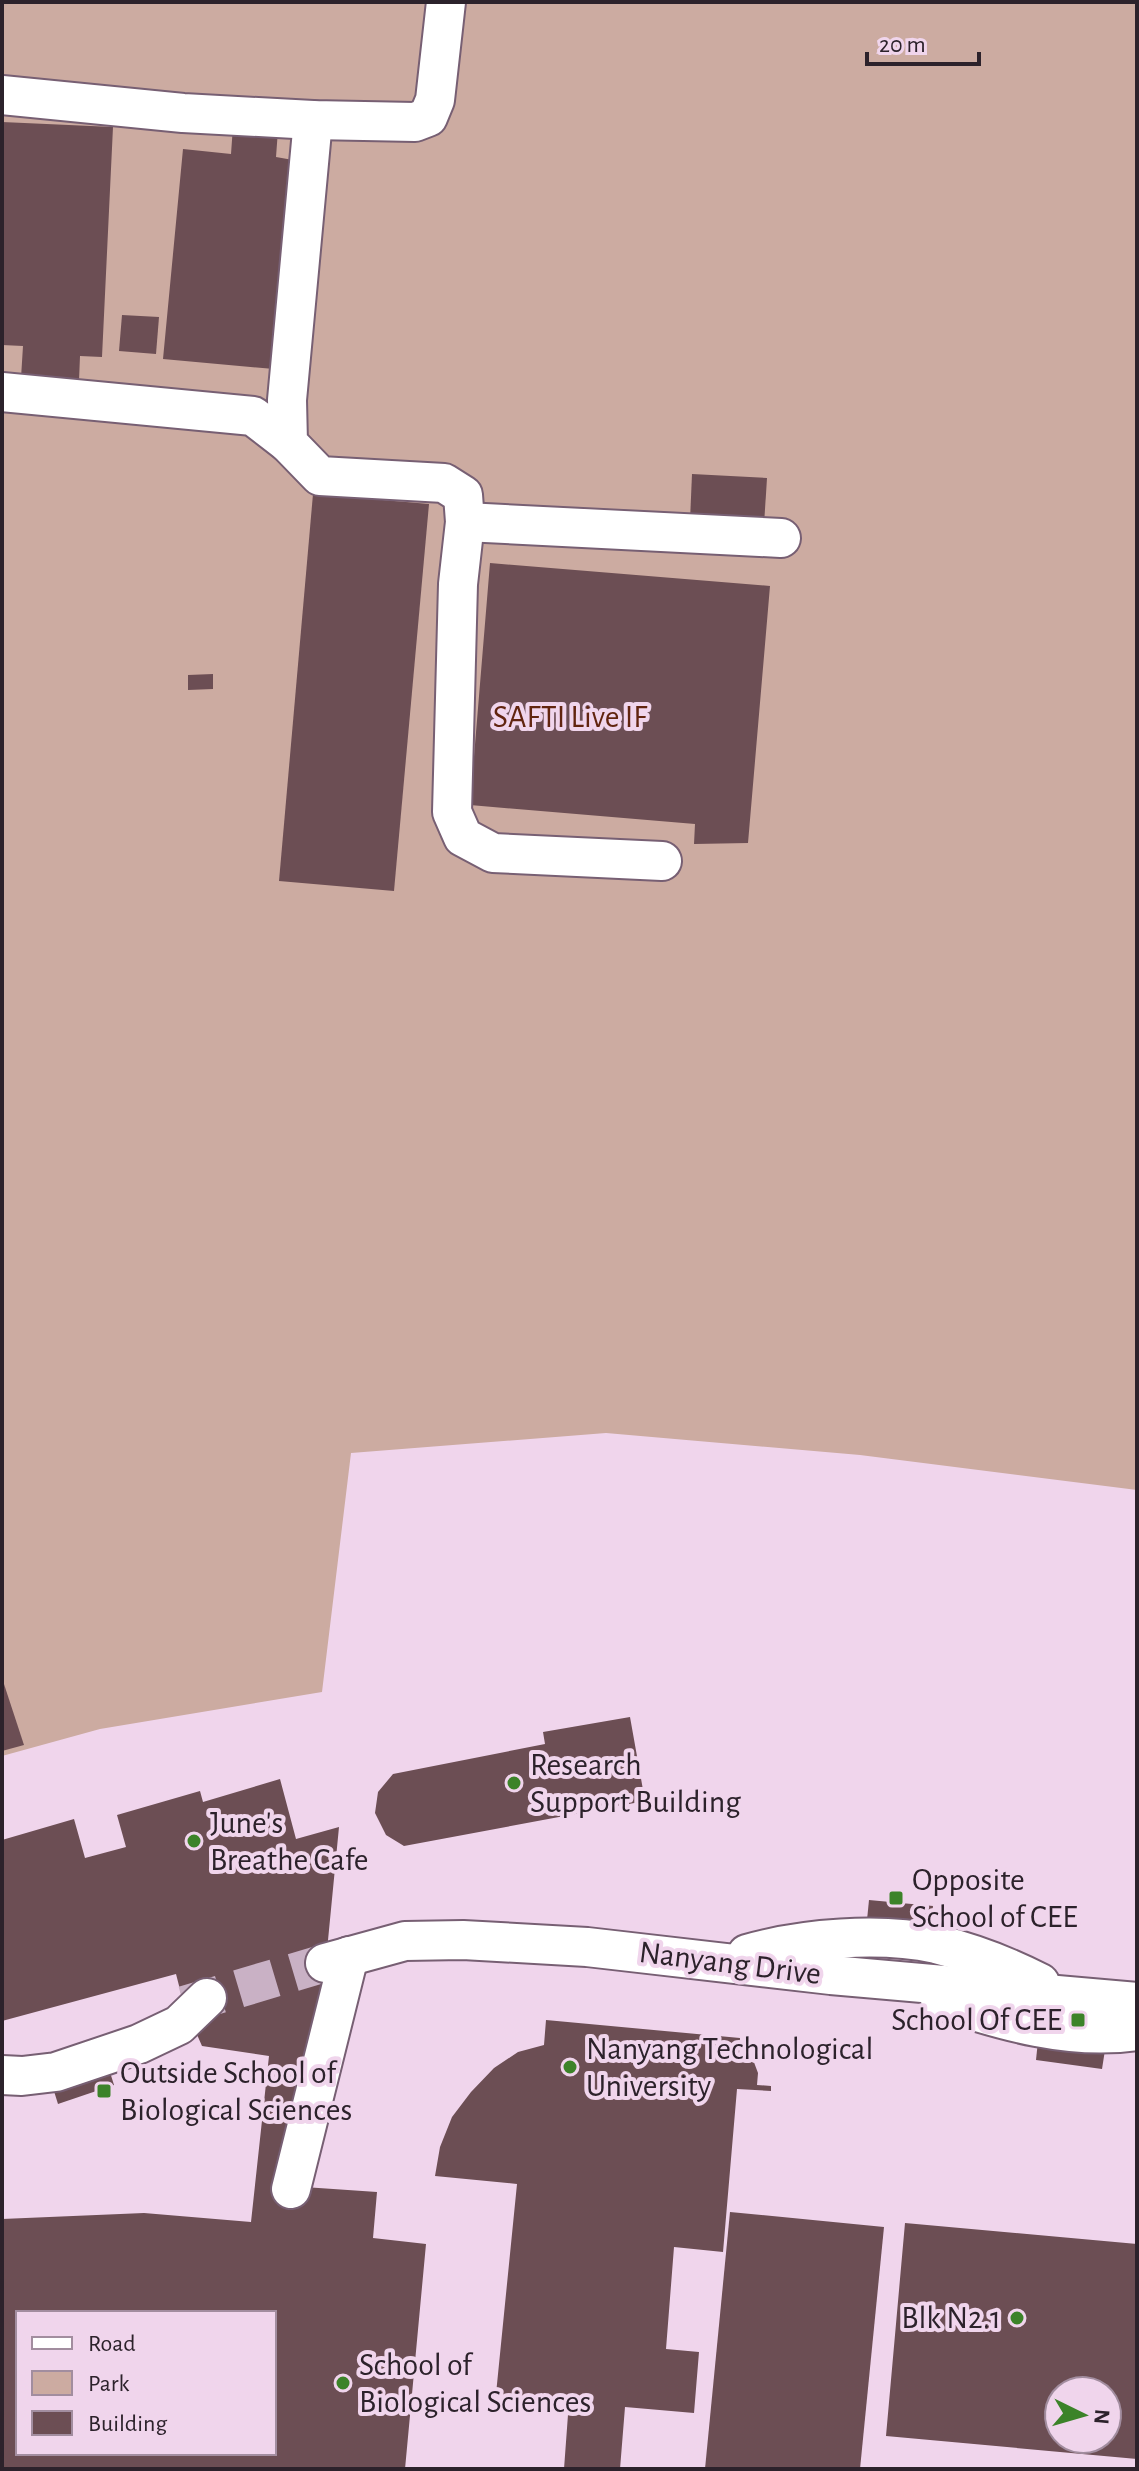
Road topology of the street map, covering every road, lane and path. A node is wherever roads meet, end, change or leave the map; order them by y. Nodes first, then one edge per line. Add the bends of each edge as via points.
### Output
1 (446, 2) edge
2 (2, 95) edge
3 (313, 120) junction
4 (2, 392) edge
5 (288, 443) junction
6 (465, 522) junction
7 (781, 538) dead end
8 (662, 861) dead end
9 (721, 1962) junction
10 (894, 1979) junction
11 (1062, 1994) junction
12 (1137, 2002) edge
13 (1137, 2031) edge
14 (2, 2061) edge
15 (2, 2075) edge
16 (291, 2189) dead end

1 - 3 street via 435,100 428,117 415,122
2 - 3 street
3 - 5 street via 287,400
4 - 5 street via 253,416
5 - 6 street via 320,476 444,483 463,495
6 - 7 street
6 - 8 street via 458,584 452,812 463,837 493,853
9 - 10 street, Nanyang Drive
9 - 11 street via 808,1942 875,1938 935,1944 1004,1964
9 - 16 street, Nanyang Drive via 463,1940 405,1941 337,1959
10 - 11 street, Nanyang Drive
10 - 13 street via 941,2001 1046,2030 1108,2036
11 - 12 street, Nanyang Drive
14 - 15 street via 196,2002 179,2025 139,2044 56,2072

